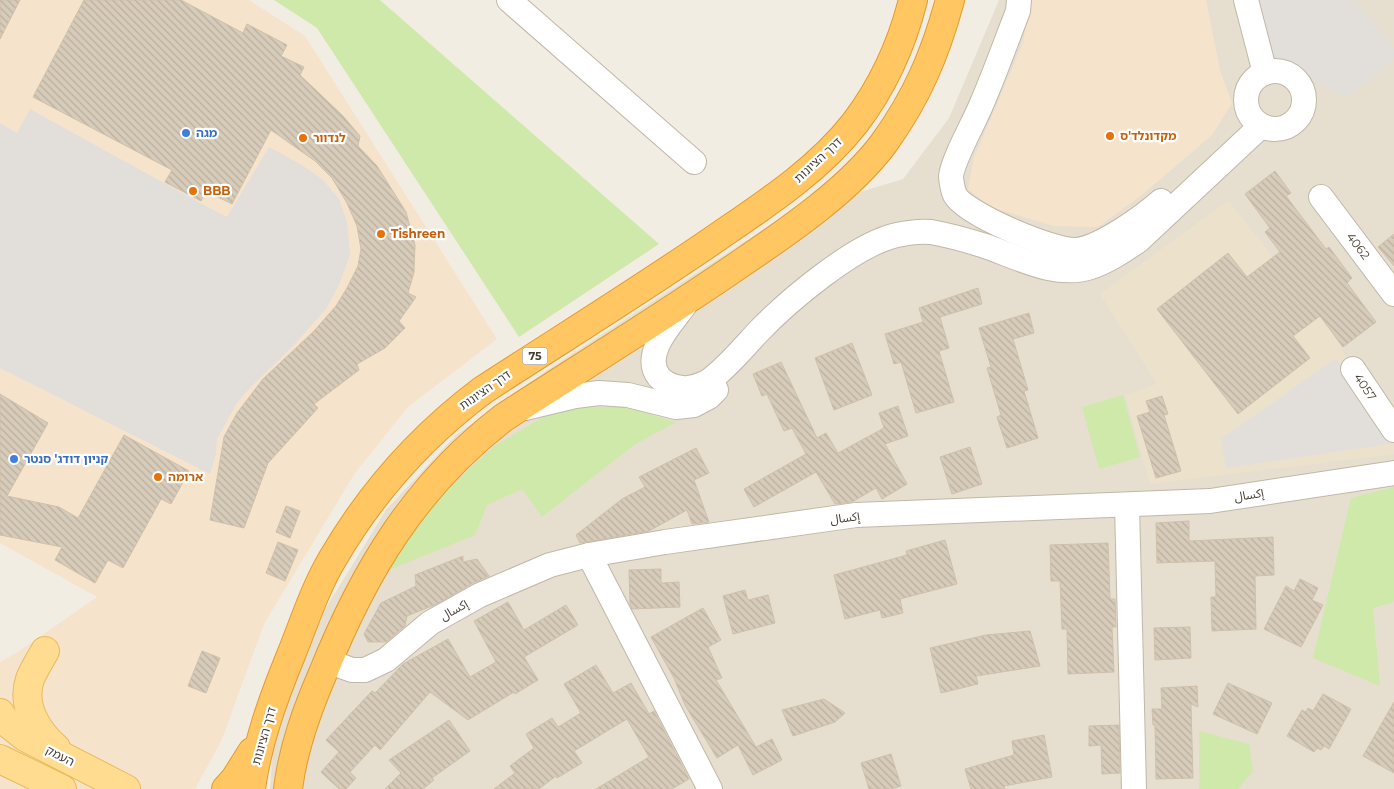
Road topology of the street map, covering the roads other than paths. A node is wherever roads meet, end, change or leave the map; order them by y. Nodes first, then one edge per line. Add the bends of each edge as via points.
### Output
1 (509, 0) edge
2 (914, 0) edge
3 (950, 0) edge
4 (1019, 0) edge
5 (1246, 0) edge
6 (1265, 73) junction
7 (1261, 126) junction
8 (694, 162) dead end
9 (1221, 164) junction
10 (1321, 197) dead end
11 (1394, 294) edge
12 (690, 298) junction
13 (760, 330) junction
14 (1354, 369) dead end
15 (516, 410) junction
16 (1394, 430) edge
17 (1394, 472) edge
18 (1128, 505) junction
19 (589, 556) junction
20 (45, 651) dead end
21 (327, 661) junction
22 (0, 713) edge
23 (263, 733) junction
24 (0, 759) edge
25 (70, 761) junction
26 (62, 789) edge
27 (126, 789) edge
28 (226, 789) edge
29 (251, 789) edge
30 (288, 789) edge
31 (710, 789) edge
32 (1134, 789) edge

1 - 8 street
2 - 23 highway, דרך הציונות / 75 via 893,60 875,93 855,123 799,179 688,258 483,390 454,412 416,449 355,524 332,560 310,607
3 - 12 highway via 925,74 883,144 821,206
4 - 9 street via 1018,11 951,176 955,195 972,212 1049,245 1076,250 1128,226 1197,169
5 - 6 street
6 - 7 street via 1249,88 1246,98 1253,119
6 - 7 street via 1275,71 1293,77 1304,93 1304,102 1297,120 1289,126 1270,129
7 - 9 street
9 - 13 street via 1138,241 1090,267 1046,268 981,245 929,232 897,235 874,243 847,259
10 - 11 street, 4062
12 - 13 street via 659,340 654,357 654,370 673,387 690,389 707,382
12 - 15 highway
13 - 15 street via 723,383 709,397 694,405 676,407 628,395 599,393
14 - 16 street, 4057
15 - 21 highway via 477,438 441,473 414,507 362,586
17 - 18 street, إكسال via 1210,501
18 - 19 street, إكسال via 856,516 665,542
18 - 32 street
19 - 21 street, إكسال via 550,565 480,595 430,623 386,660 365,670 352,670
19 - 31 street
20 - 25 main road via 30,679 29,708 42,736
21 - 30 highway via 306,713 290,767
22 - 25 main road, העמק via 25,737
23 - 28 highway
23 - 29 highway, דרך הציונות / 75
24 - 26 main road
25 - 27 main road, העמק

